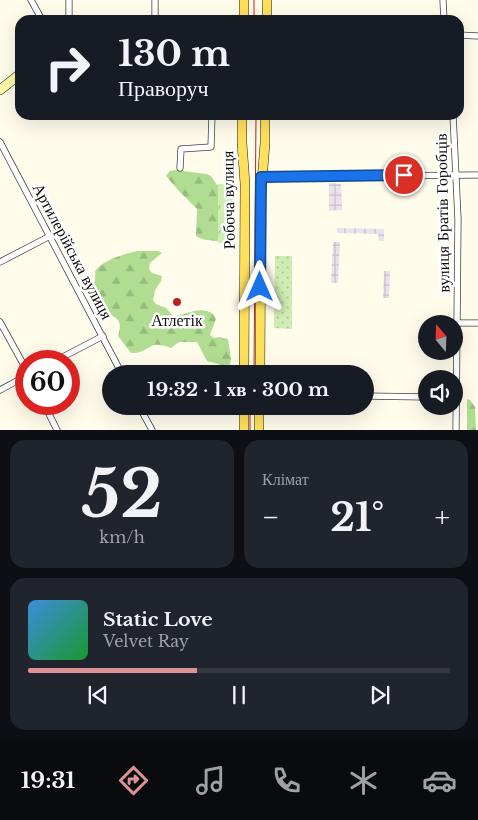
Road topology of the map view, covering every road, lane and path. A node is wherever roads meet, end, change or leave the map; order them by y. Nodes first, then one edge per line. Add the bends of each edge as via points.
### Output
1 (31, 0) edge
2 (69, 0) edge
3 (155, 0) edge
4 (244, 0) edge
5 (267, 0) edge
6 (443, 0) edge
7 (39, 15) edge
8 (69, 15) edge
9 (155, 15) edge
10 (244, 15) edge
11 (267, 15) edge
12 (444, 15) edge
13 (464, 36) edge
14 (478, 36) edge
15 (15, 78) edge
16 (0, 90) edge
17 (212, 120) edge
18 (242, 120) edge
19 (265, 120) edge
20 (453, 120) edge
21 (0, 142) edge
22 (180, 168) dead end
23 (478, 175) edge
24 (457, 176) junction
25 (261, 177) junction
26 (50, 236) junction
27 (0, 262) edge
28 (458, 315) edge
29 (0, 322) edge
30 (463, 323) edge
31 (478, 323) edge
32 (103, 336) junction
33 (15, 350) edge
34 (76, 350) edge
35 (118, 365) edge
36 (244, 365) edge
37 (260, 365) edge
38 (15, 382) edge
39 (0, 390) edge
40 (374, 396) edge
41 (418, 397) edge
42 (50, 415) edge
43 (144, 415) edge
44 (244, 415) edge
45 (259, 415) edge
46 (456, 415) edge
47 (57, 430) edge
48 (152, 430) edge
49 (244, 430) edge
50 (259, 430) edge
51 (456, 430) edge

1 - 7 street
2 - 8 street
3 - 9 street
4 - 10 main road
5 - 11 main road
6 - 12 street
13 - 14 street
15 - 16 street
17 - 22 street via 211,147 181,149
18 - 36 main road, Робоча вулиця
19 - 25 main road, Робоча вулиця
20 - 24 street, вулиця Братів Горобців
21 - 26 street, Артилерійська вулиця
23 - 24 street
24 - 25 street
24 - 28 street, вулиця Братів Горобців
25 - 37 main road, Робоча вулиця
26 - 27 street
26 - 32 street, Артилерійська вулиця
29 - 33 street
30 - 31 street
32 - 34 street
32 - 35 street, Артилерійська вулиця
38 - 39 street
40 - 41 street
42 - 47 street
43 - 48 street
44 - 49 main road
45 - 50 main road
46 - 51 street, вулиця Братів Горобців

